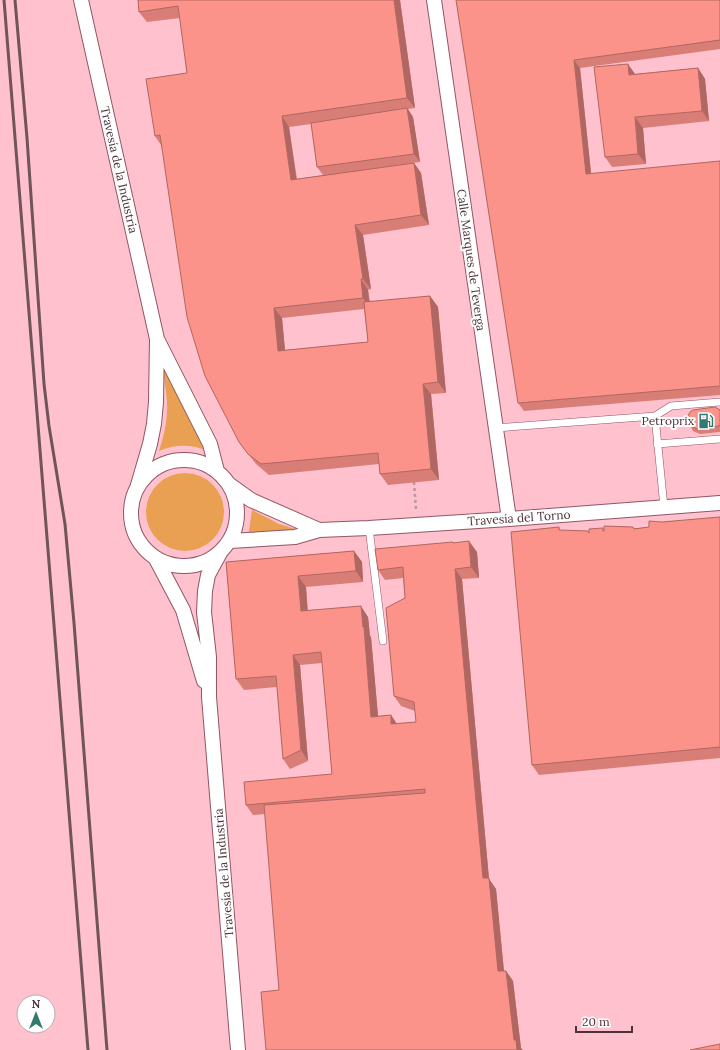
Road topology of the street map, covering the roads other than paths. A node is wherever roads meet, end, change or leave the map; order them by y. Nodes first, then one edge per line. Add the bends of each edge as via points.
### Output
1 (81, 0) edge
2 (434, 0) edge
3 (157, 339) junction
4 (720, 402) edge
5 (655, 416) junction
6 (495, 428) junction
7 (720, 439) edge
8 (657, 444) junction
9 (217, 471) junction
10 (138, 485) junction
11 (230, 485) junction
12 (720, 503) edge
13 (664, 507) junction
14 (509, 519) junction
15 (369, 528) junction
16 (319, 530) junction
17 (230, 541) junction
18 (220, 553) junction
19 (156, 559) junction
20 (383, 641) dead end
21 (209, 697) junction
22 (238, 1050) edge

1 - 3 street, Travesía de la Industria
2 - 6 street, Calle Marques de Teverga
3 - 9 street, Travesía de la Industria via 210,444
3 - 10 street, Travesía de la Industria via 154,424
4 - 5 lane via 671,406
5 - 6 lane
5 - 8 lane
6 - 14 street, Calle Marques de Teverga
7 - 8 lane
8 - 13 lane
9 - 10 street, Travesía de la Industria via 201,463 184,460 166,463 150,471
9 - 11 street, Travesía de la Industria
10 - 19 street, Travesía de la Industria via 131,501 130,518 134,534 140,544
11 - 16 street, Travesía del Torno via 251,500
11 - 17 street, Travesía de la Industria via 236,502 237,521
12 - 13 street, Travesía del Torno
13 - 14 street, Travesía del Torno
14 - 15 street, Travesía del Torno
15 - 16 street, Travesía del Torno
15 - 20 lane
16 - 17 street, Travesía del Torno via 295,537
17 - 18 street, Travesía de la Industria
18 - 19 street, Travesía de la Industria via 205,562 189,567 172,566
18 - 21 street, Travesía de la Industria via 208,575 205,591
19 - 21 street, Travesía de la Industria via 183,610
21 - 22 street, Travesía de la Industria

